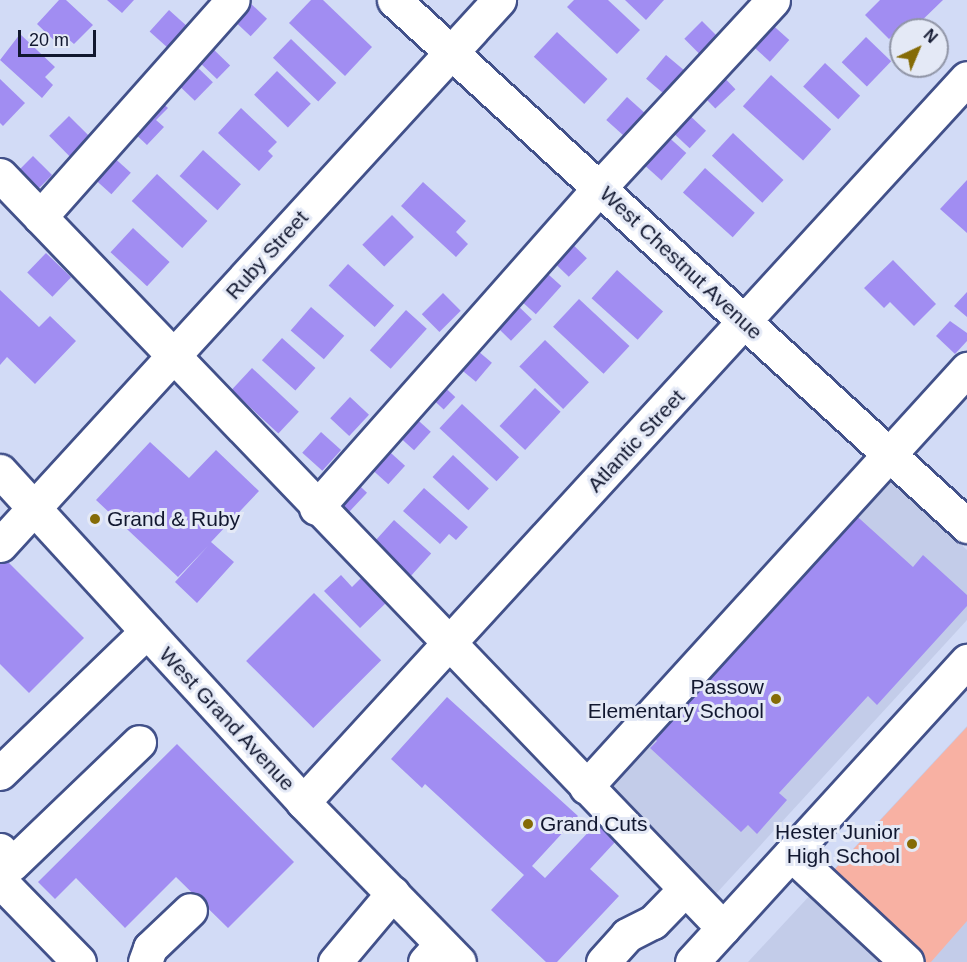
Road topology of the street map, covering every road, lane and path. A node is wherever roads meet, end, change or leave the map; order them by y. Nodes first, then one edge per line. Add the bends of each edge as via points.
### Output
1 (233, 0) edge
2 (394, 0) edge
3 (499, 0) edge
4 (772, 0) edge
5 (451, 52) junction
6 (967, 78) edge
7 (0, 175) edge
8 (599, 188) junction
9 (40, 217) junction
10 (746, 323) junction
11 (173, 357) junction
12 (967, 369) edge
13 (890, 455) junction
14 (0, 471) edge
15 (316, 508) junction
16 (35, 509) junction
17 (967, 526) edge
18 (0, 545) edge
19 (147, 631) junction
20 (448, 645) junction
21 (967, 661) edge
22 (139, 742) dead end
23 (0, 773) edge
24 (586, 787) junction
25 (303, 802) junction
26 (0, 850) edge
27 (791, 854) junction
28 (0, 881) edge
29 (685, 889) junction
30 (393, 893) junction
31 (190, 910) dead end
32 (723, 928) junction
33 (442, 956) edge
34 (79, 962) edge
35 (145, 962) edge
36 (335, 962) edge
37 (603, 962) edge
38 (693, 962) edge
39 (907, 962) edge

1 - 9 street
2 - 5 street, West Chestnut Avenue
3 - 5 street, Ruby Street
4 - 8 street
5 - 8 street, West Chestnut Avenue
5 - 11 street, Ruby Street
6 - 10 street, Atlantic Street
7 - 9 street
8 - 10 street, West Chestnut Avenue
8 - 15 street
9 - 11 street
10 - 13 street, West Chestnut Avenue
10 - 20 street, Atlantic Street
11 - 15 street
11 - 16 street, Ruby Street
12 - 13 street
13 - 17 street, West Chestnut Avenue
13 - 24 street
14 - 16 street, West Grand Avenue
15 - 20 street
16 - 18 street, Ruby Street
16 - 19 street, West Grand Avenue
19 - 23 street
19 - 25 street, West Grand Avenue
20 - 24 street
20 - 25 street, Atlantic Street
21 - 27 street
22 - 26 street via 12,864
24 - 29 street
25 - 30 street, West Grand Avenue
27 - 32 street
27 - 39 street
28 - 34 street
29 - 32 street
29 - 37 street via 653,921 627,935
30 - 33 street, West Grand Avenue
30 - 36 street
31 - 35 street via 150,948
32 - 38 street

